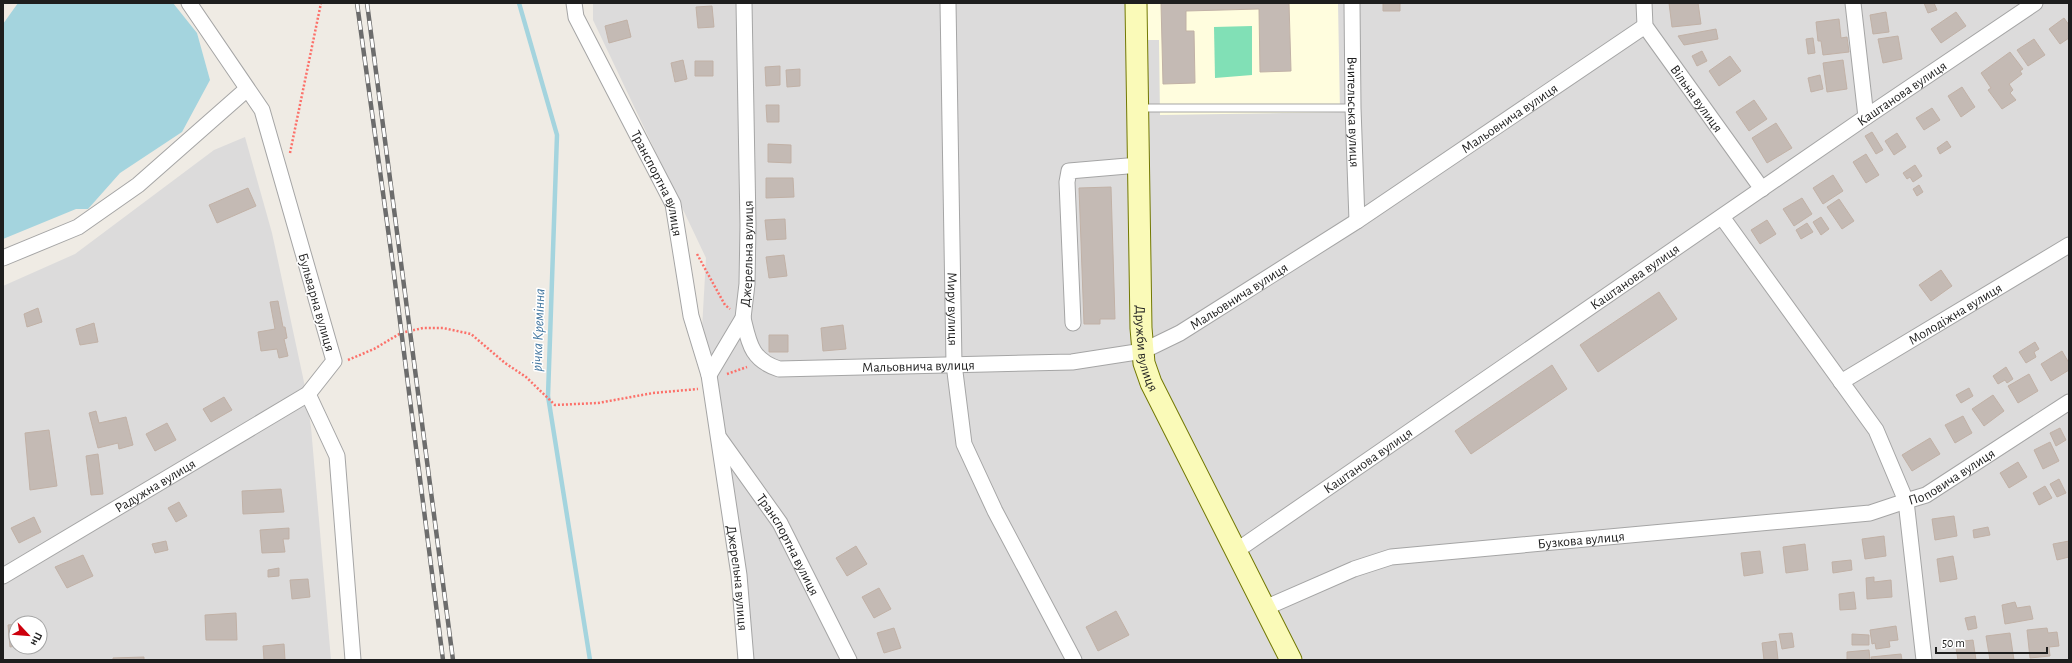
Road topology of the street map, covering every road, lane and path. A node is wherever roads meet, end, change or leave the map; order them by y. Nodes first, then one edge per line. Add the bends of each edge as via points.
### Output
1 (190, 3) edge
2 (321, 3) edge
3 (574, 3) edge
4 (744, 3) edge
5 (948, 3) edge
6 (1136, 3) edge
7 (1352, 3) edge
8 (1644, 3) edge
9 (1853, 3) edge
10 (2035, 3) edge
11 (1645, 26) junction
12 (247, 89) junction
13 (1138, 108) junction
14 (1353, 108) junction
15 (1866, 117) junction
16 (290, 155) dead end
17 (1139, 165) junction
18 (1762, 189) junction
19 (1722, 216) junction
20 (1357, 221) junction
21 (2069, 245) edge
22 (694, 249) dead end
23 (3, 258) edge
24 (743, 318) junction
25 (1073, 323) dead end
26 (1143, 351) junction
27 (334, 361) junction
28 (954, 364) junction
29 (767, 365) junction
30 (710, 381) junction
31 (1841, 382) junction
32 (308, 394) junction
33 (2069, 402) edge
34 (717, 434) junction
35 (1906, 501) junction
36 (1236, 551) junction
37 (3, 576) edge
38 (1265, 608) junction
39 (353, 660) edge
40 (746, 660) edge
41 (850, 660) edge
42 (1074, 660) edge
43 (1291, 660) edge
44 (1924, 660) edge

1 - 12 street, Бульварна вулиця
2 - 16 path
3 - 30 street, Транспортна вулиця via 576,17 674,204 691,316
4 - 24 street, Джерельна вулиця via 748,226
5 - 28 street, Миру вулиця
6 - 13 street, Дружби вулиця
7 - 14 street, Вчительська вулиця
8 - 11 street
9 - 15 street
10 - 15 street, Каштанова вулиця
11 - 18 street, Вільна вулиця
11 - 20 street, Мальовнича вулиця
12 - 23 street via 138,185 78,227
12 - 27 street, Бульварна вулиця via 262,110
13 - 14 lane
13 - 17 street, Дружби вулиця
14 - 20 street, Вчительська вулиця
15 - 18 street, Каштанова вулиця
17 - 25 street via 1069,171 1067,182
17 - 26 street, Дружби вулиця
18 - 19 street, Каштанова вулиця
19 - 31 street
19 - 36 street, Каштанова вулиця
20 - 26 street, Мальовнича вулиця via 1180,333
21 - 31 street, Молодіжна вулиця
22 - 24 path via 725,305
24 - 29 street via 749,345 758,358
24 - 30 street, Джерельна вулиця
26 - 28 street, Мальовнича вулиця via 1072,362
26 - 36 street, Дружби вулиця via 1151,383
27 - 30 path via 351,360 401,333 423,328 443,328 471,334 526,377 555,406 598,403
27 - 32 street, Бульварна вулиця
28 - 29 street, Мальовнича вулиця via 779,369
28 - 42 street, Миру вулиця via 964,444 995,511
29 - 30 path via 744,368
30 - 34 street, Джерельна вулиця
31 - 35 street via 1876,430
32 - 37 street, Радужна вулиця
32 - 39 street via 337,456
33 - 35 street, Поповича вулиця via 1926,494
34 - 40 street, Джерельна вулиця via 739,574
34 - 41 street, Транспортна вулиця via 780,523
35 - 38 street, Бузкова вулиця via 1870,513 1391,557 1354,569
35 - 44 street, Поповича вулиця
36 - 38 street, Дружби вулиця
38 - 43 street, Дружби вулиця

